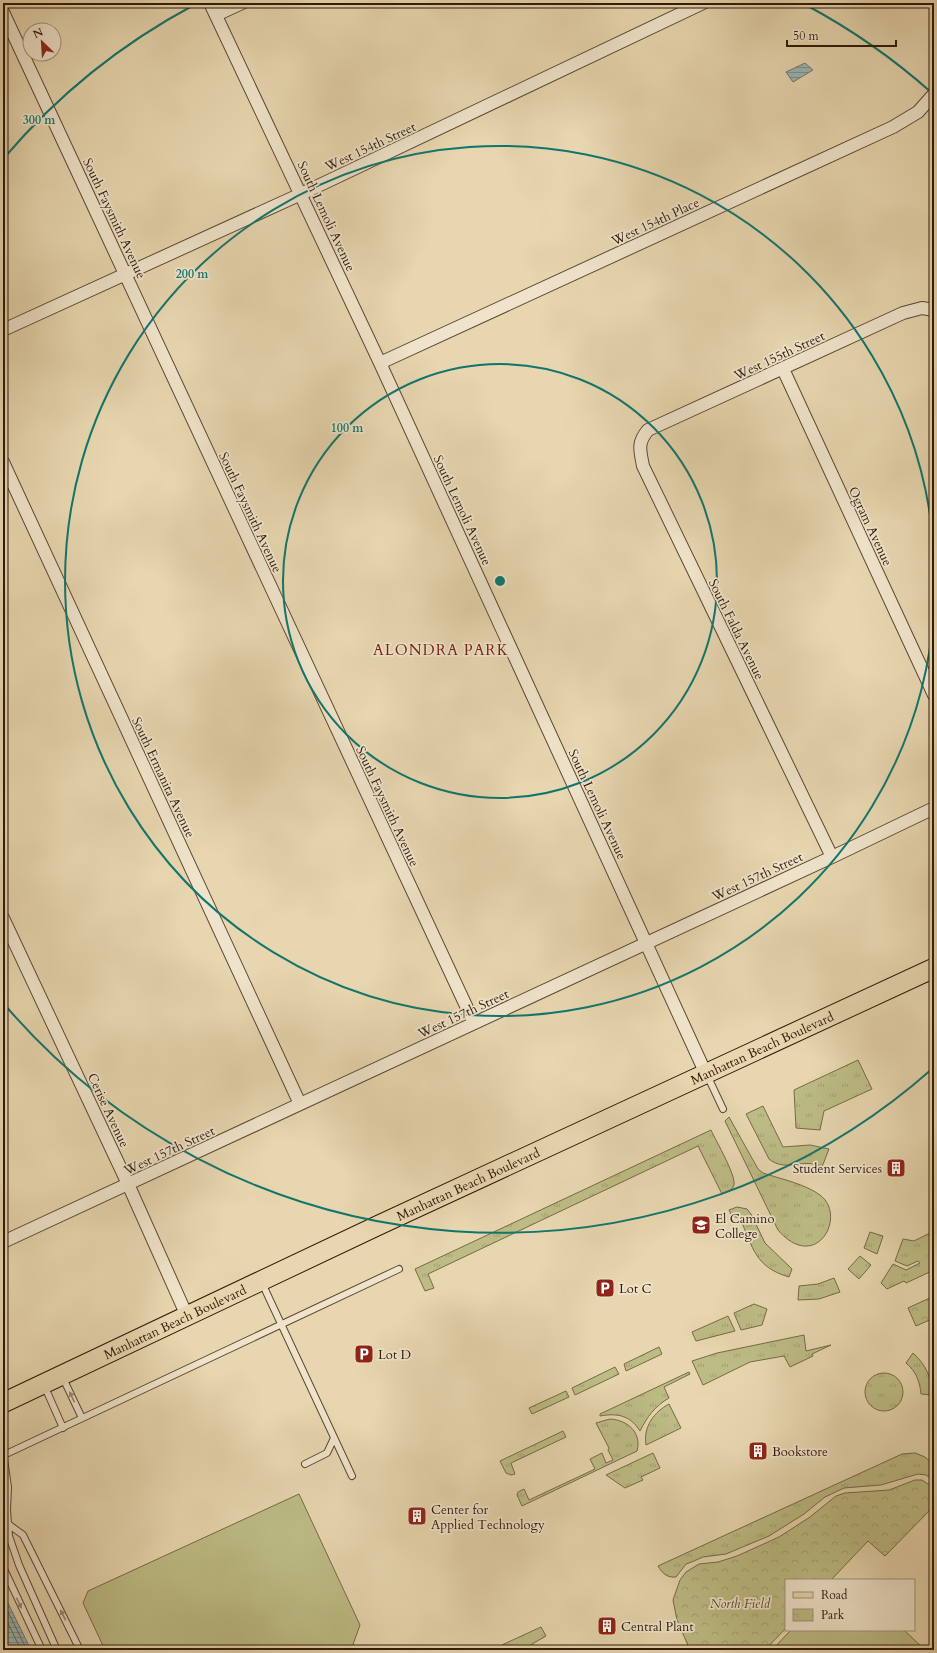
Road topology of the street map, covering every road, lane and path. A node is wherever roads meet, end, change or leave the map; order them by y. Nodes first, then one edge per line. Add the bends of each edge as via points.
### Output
1 (210, 3) edge
2 (242, 3) edge
3 (703, 3) edge
4 (3, 12) edge
5 (216, 15) junction
6 (934, 94) edge
7 (301, 194) junction
8 (125, 274) junction
9 (934, 310) edge
10 (3, 330) edge
11 (380, 363) junction
12 (783, 369) junction
13 (666, 421) joint
14 (3, 462) edge
15 (934, 695) edge
16 (934, 808) edge
17 (832, 857) junction
18 (3, 918) edge
19 (646, 942) junction
20 (934, 968) edge
21 (474, 1023) junction
22 (706, 1074) junction
23 (300, 1104) junction
24 (723, 1109) dead end
25 (128, 1184) junction
26 (3, 1242) edge
27 (399, 1269) dead end
28 (261, 1281) junction
29 (187, 1316) junction
30 (282, 1324) junction
31 (62, 1375) junction
32 (43, 1384) junction
33 (3, 1403) edge
34 (82, 1418) junction
35 (63, 1428) junction
36 (334, 1438) junction
37 (3, 1453) edge
38 (305, 1464) dead end
39 (352, 1476) dead end
40 (8, 1524) junction
41 (3, 1531) edge
42 (3, 1567) edge
43 (56, 1648) dead end
44 (42, 1650) edge
45 (80, 1650) edge

1 - 5 street, South Lemoli Avenue
2 - 5 street
3 - 7 street, West 154th Street
4 - 8 street, South Faysmith Avenue
5 - 7 street, South Lemoli Avenue
6 - 11 street, West 154th Place via 918,112 893,127
7 - 8 street, West 154th Street
7 - 11 street, South Lemoli Avenue
8 - 10 street, West 154th Street
8 - 21 street, South Faysmith Avenue
9 - 12 street, West 155th Street via 922,308 903,313
11 - 19 street, South Lemoli Avenue
12 - 13 street, West 155th Street
12 - 15 street, Ogram Avenue
13 - 17 street, South Falda Avenue via 648,430 640,439 643,466
14 - 23 street, South Ermanita Avenue
16 - 17 street, West 157th Street
17 - 19 street, West 157th Street
18 - 25 street, Cerise Avenue
19 - 21 street, West 157th Street
19 - 22 street, South Lemoli Avenue
20 - 22 main road, Manhattan Beach Boulevard
21 - 23 street, West 157th Street
22 - 24 lane
22 - 28 main road, Manhattan Beach Boulevard
23 - 25 street, West 157th Street
25 - 26 street, West 157th Street
25 - 29 street, Cerise Avenue
27 - 30 lane
28 - 29 main road, Manhattan Beach Boulevard
28 - 30 lane
29 - 31 main road, Manhattan Beach Boulevard
30 - 34 lane
30 - 36 lane
31 - 32 main road, Manhattan Beach Boulevard
34 -> 31 lane
32 - 33 main road, Manhattan Beach Boulevard
32 - 35 lane
34 - 35 lane
35 - 37 lane
36 - 38 lane via 327,1453
36 - 39 lane
37 - 40 lane via 8,1487
40 - 41 lane
40 - 43 lane via 19,1565
45 -> 40 lane via 23,1535
42 -> 44 lane

